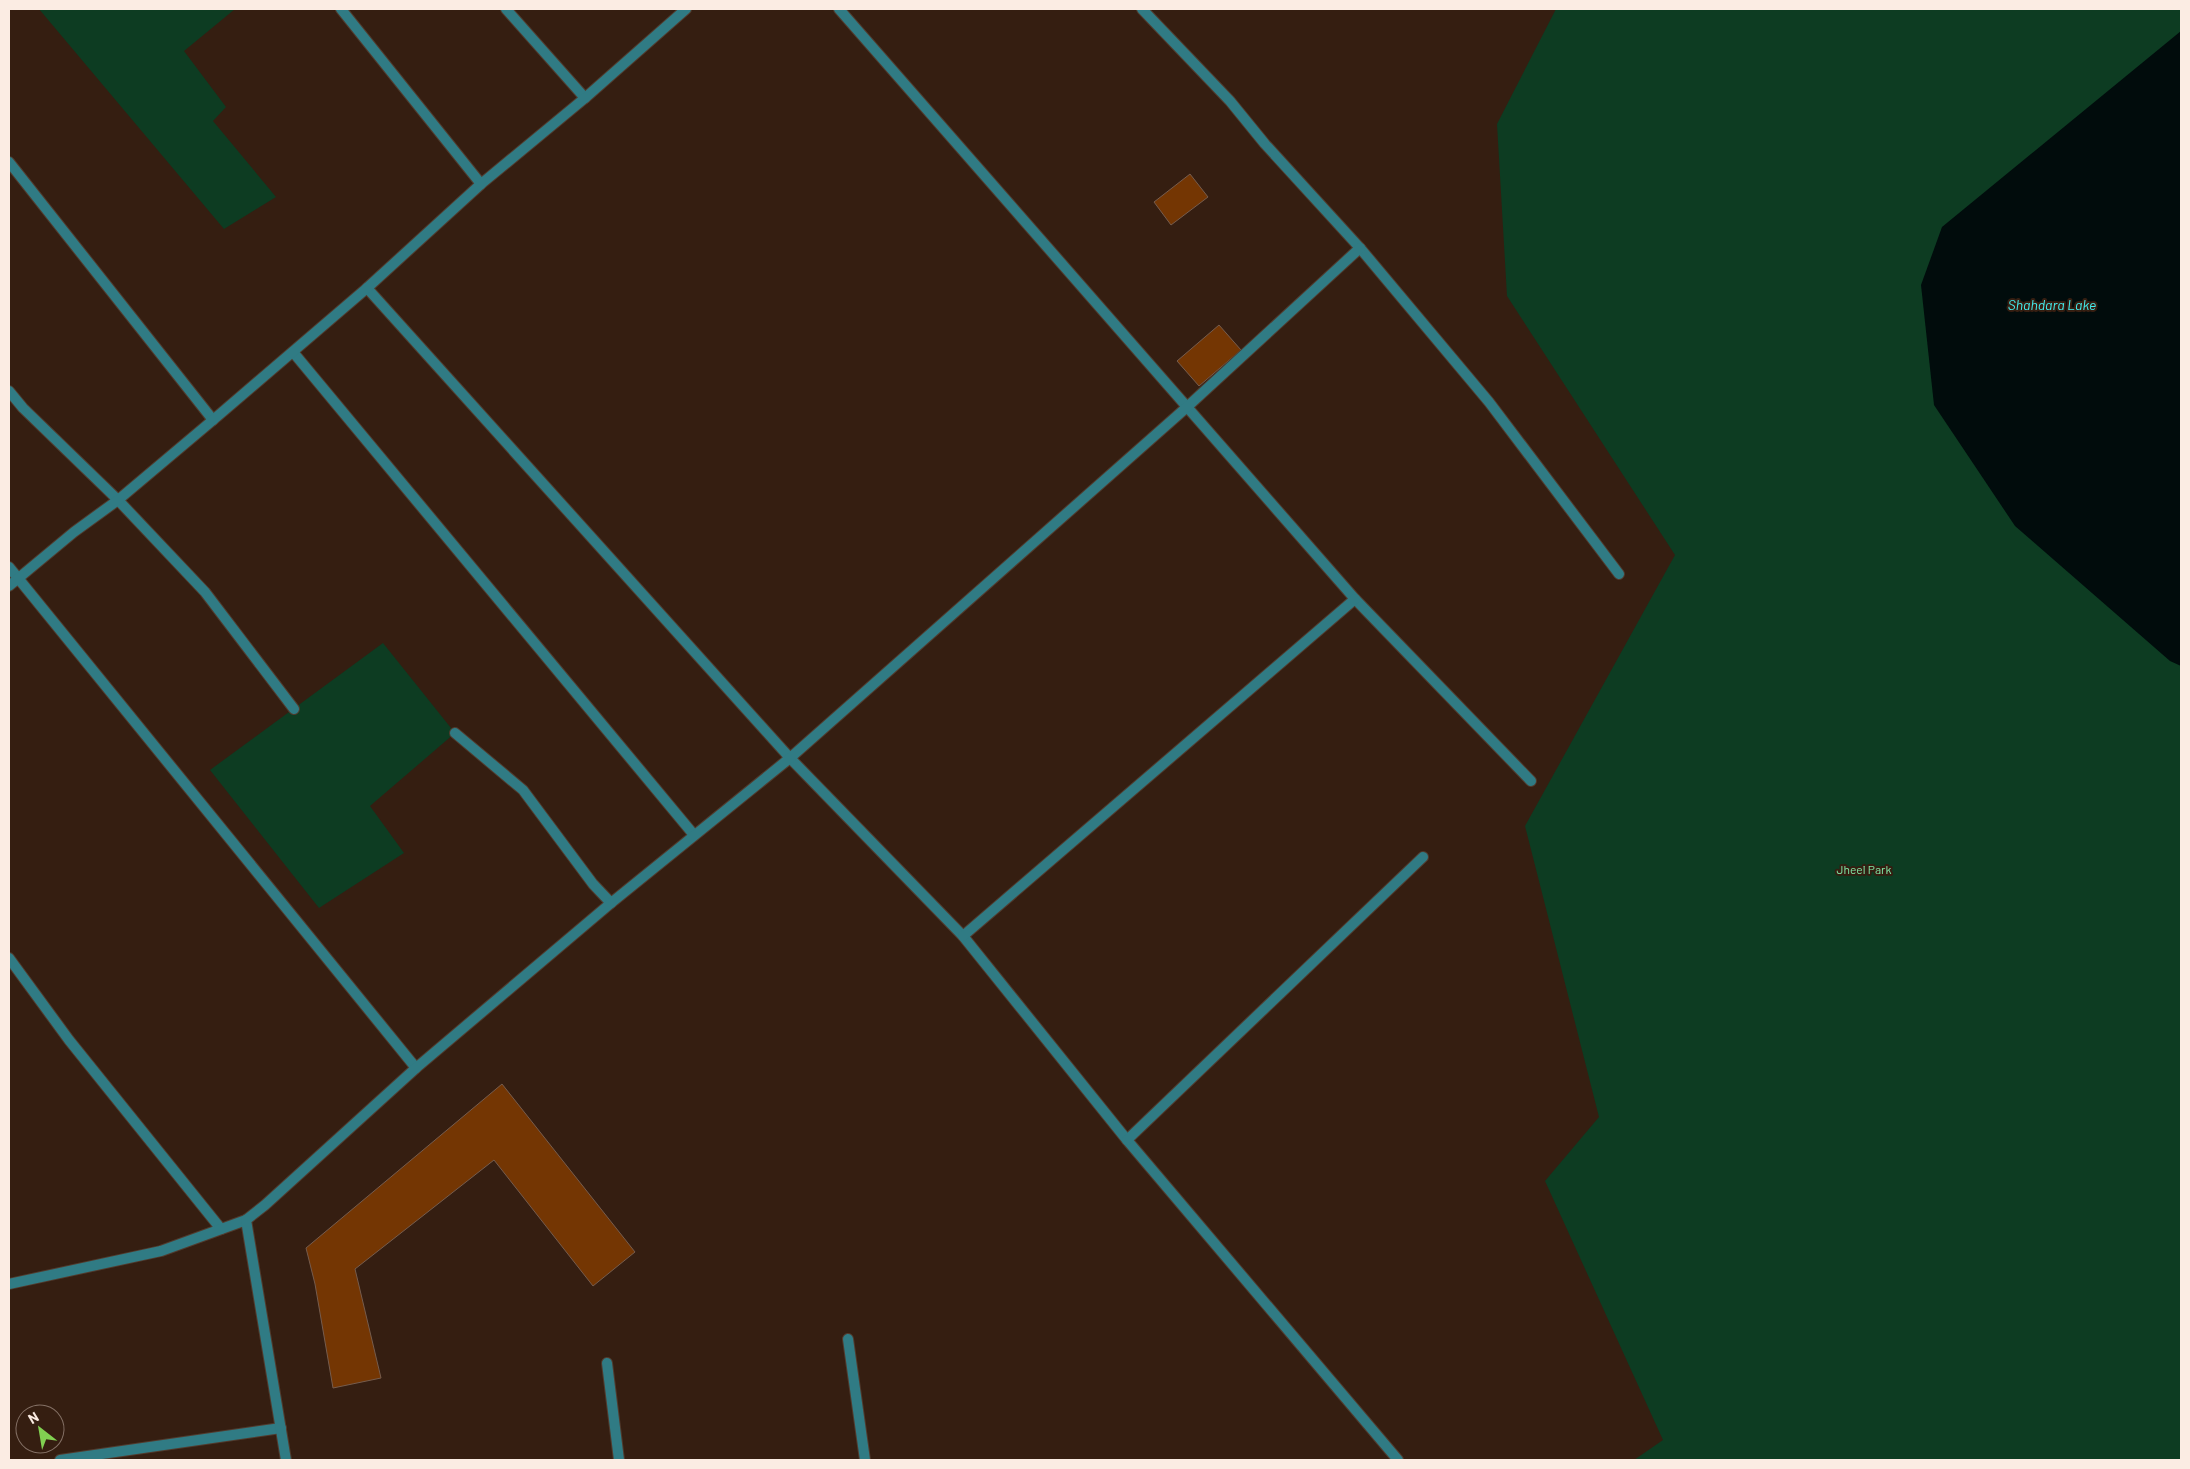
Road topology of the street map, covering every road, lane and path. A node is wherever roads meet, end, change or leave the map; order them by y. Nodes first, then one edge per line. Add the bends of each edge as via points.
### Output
1 (341, 9) edge
2 (506, 9) edge
3 (684, 9) edge
4 (839, 9) edge
5 (1142, 9) edge
6 (585, 98) junction
7 (9, 162) edge
8 (481, 184) junction
9 (1360, 248) junction
10 (367, 288) junction
11 (293, 352) junction
12 (9, 391) edge
13 (1187, 407) junction
14 (213, 420) junction
15 (118, 500) junction
16 (9, 567) edge
17 (1619, 574) dead end
18 (18, 578) junction
19 (9, 586) edge
20 (1355, 599) junction
21 (294, 708) dead end
22 (455, 734) dead end
23 (790, 758) junction
24 (1531, 781) dead end
25 (694, 835) junction
26 (1423, 858) dead end
27 (612, 903) junction
28 (963, 936) junction
29 (9, 958) edge
30 (416, 1068) junction
31 (1127, 1140) junction
32 (246, 1220) junction
33 (221, 1229) junction
34 (9, 1284) edge
35 (848, 1339) dead end
36 (607, 1363) dead end
37 (281, 1428) junction
38 (60, 1460) edge
39 (286, 1460) edge
40 (619, 1460) edge
41 (865, 1460) edge
42 (1398, 1460) edge

1 - 8 street
2 - 6 street
3 - 6 street
4 - 13 street
5 - 9 street via 1230,101
6 - 8 street
7 - 14 street
8 - 10 street
9 - 13 street
9 - 17 street via 1489,402
10 - 11 street
10 - 23 street
11 - 14 street
11 - 25 street
12 - 15 street
13 - 20 street
13 - 23 street
14 - 15 street
15 - 18 street
15 - 21 street via 205,592
16 - 18 street
18 - 19 street
18 - 30 street
20 - 24 street
20 - 28 street
22 - 27 street via 523,790 593,884
23 - 25 street
23 - 28 street
25 - 27 street
26 - 31 street
27 - 30 street
28 - 31 street
29 - 33 street
30 - 32 street
31 - 42 street
32 - 33 street
32 - 37 street
33 - 34 street via 161,1251
35 - 41 street
36 - 40 street
37 - 38 street
37 - 39 street

